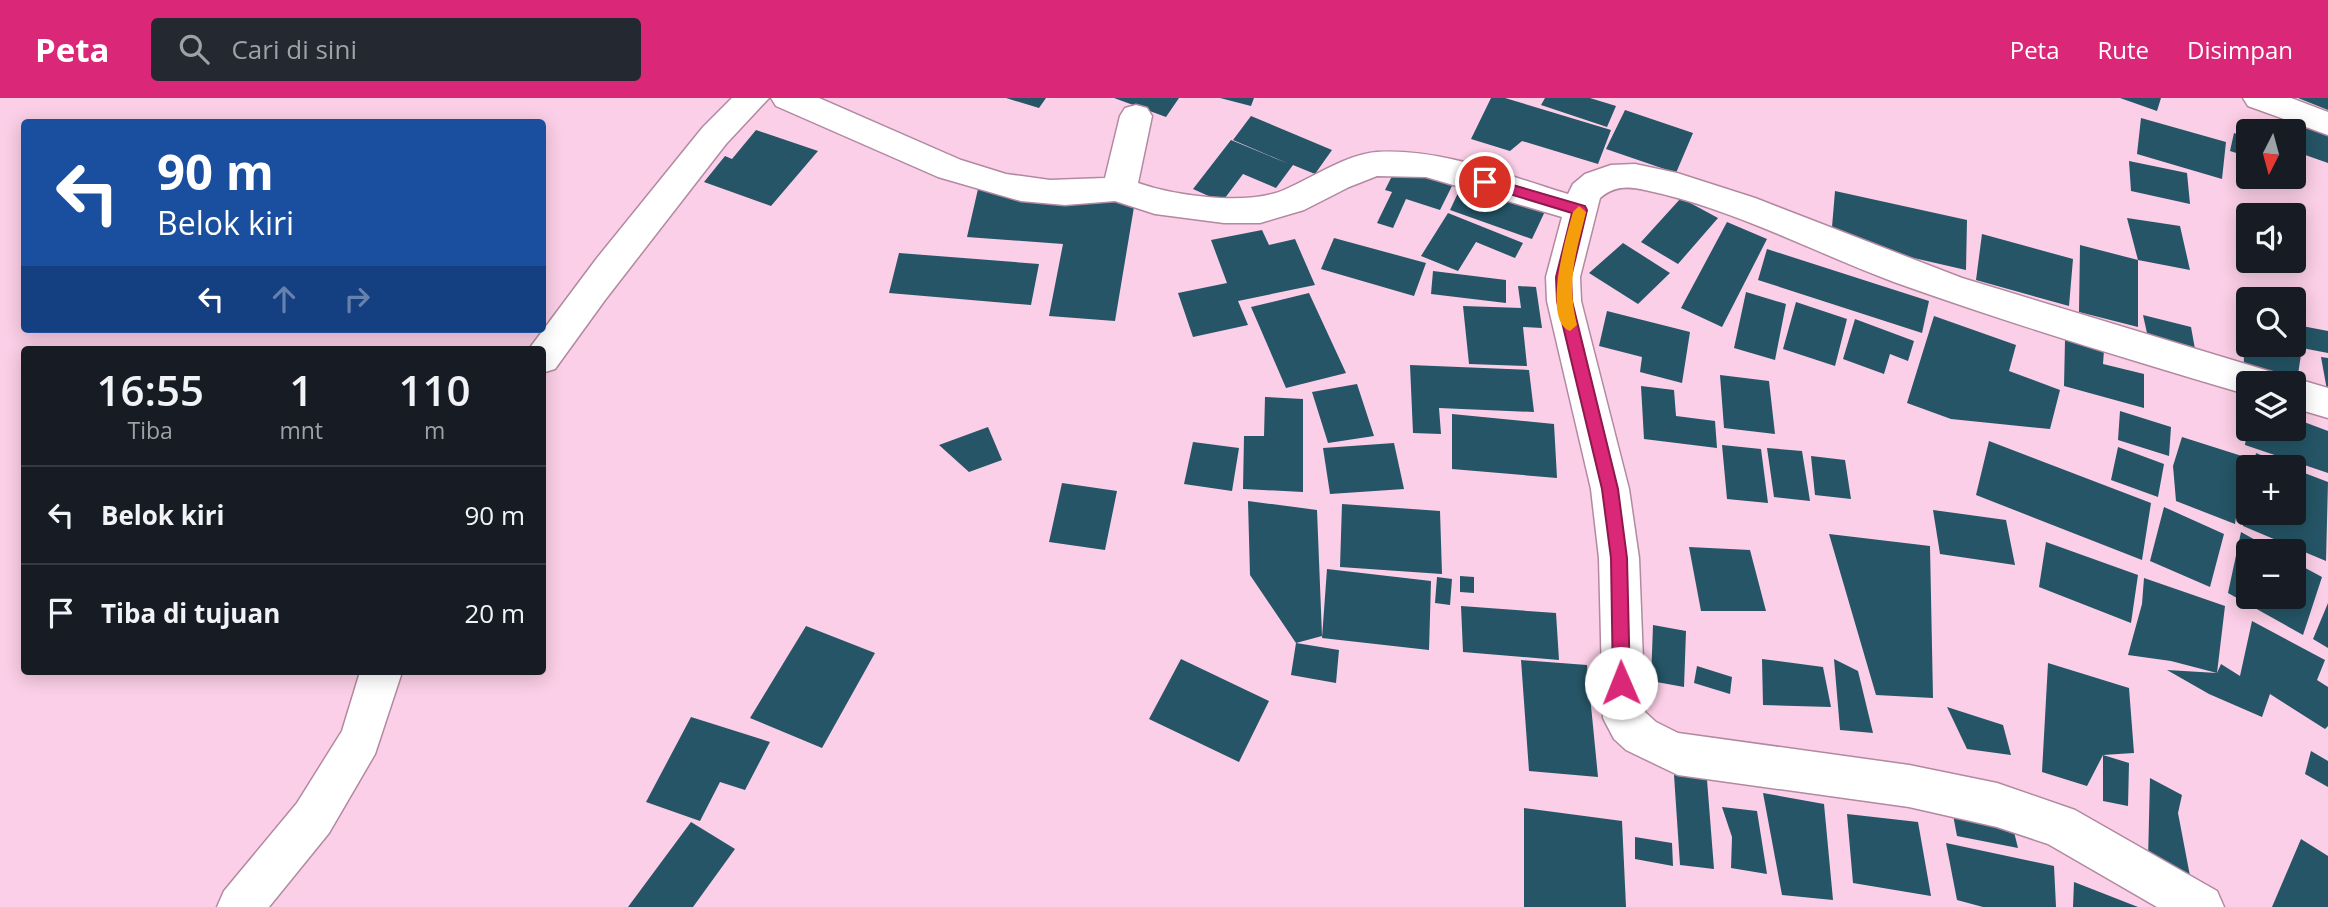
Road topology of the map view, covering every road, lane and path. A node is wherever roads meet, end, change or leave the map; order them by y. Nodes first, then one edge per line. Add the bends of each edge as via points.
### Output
1 (753, 98) edge
2 (787, 98) edge
3 (2259, 98) edge
4 (1136, 116) dead end
5 (2328, 124) edge
6 (1124, 188) junction
7 (1580, 210) junction
8 (546, 353) edge
9 (2236, 376) edge
10 (2306, 397) edge
11 (2328, 403) edge
12 (380, 675) edge
13 (240, 907) edge
14 (2201, 907) edge

1 - 8 street via 704,150
2 - 6 street via 960,173 1008,187 1048,192
3 - 5 street
4 - 6 street via 1120,182
6 - 7 street via 1141,199 1182,206 1259,210 1292,201 1376,164 1405,163 1426,165
7 - 9 street via 1594,182 1611,176 1640,176 1710,194 1905,272
7 - 14 street via 1563,277 1564,301 1610,489 1619,558 1624,718 1631,729 1678,754 1909,786 1997,805 2059,826
10 - 11 street
12 - 13 street via 360,740 313,818

